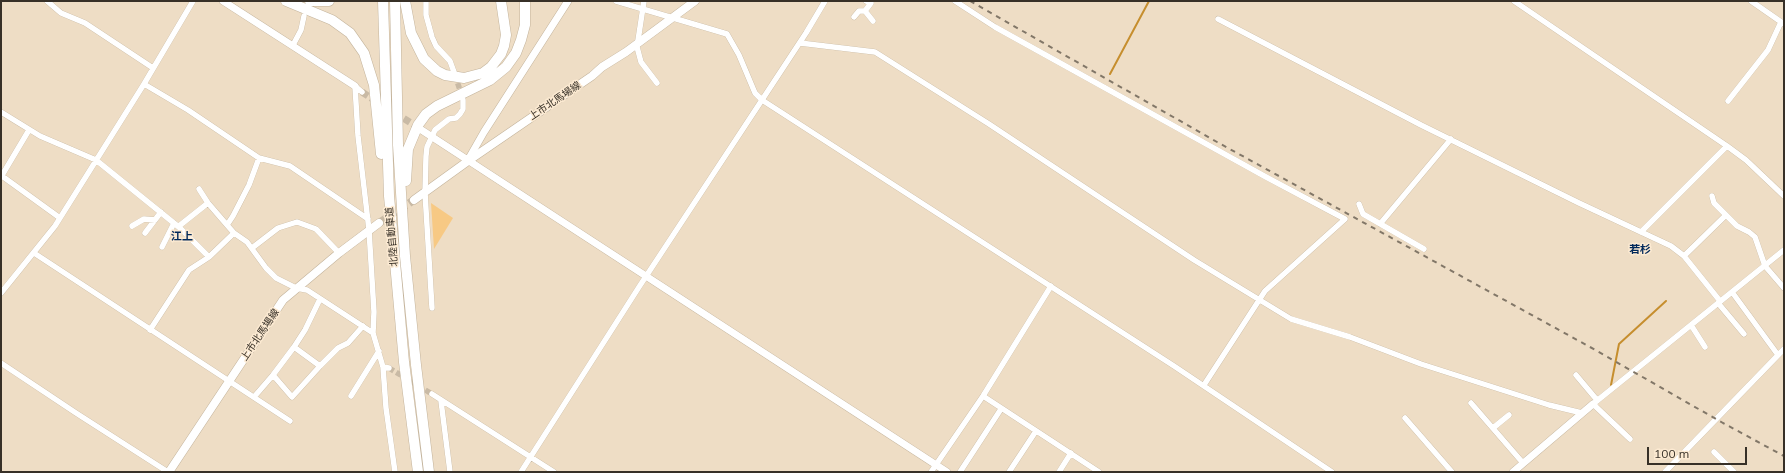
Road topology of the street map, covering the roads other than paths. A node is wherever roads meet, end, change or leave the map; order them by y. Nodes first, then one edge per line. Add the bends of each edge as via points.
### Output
1 (47, 1) edge
2 (192, 1) edge
3 (223, 1) edge
4 (286, 1) edge
5 (310, 1) edge
6 (329, 1) edge
7 (383, 1) edge
8 (395, 1) edge
9 (405, 1) edge
10 (501, 1) edge
11 (525, 1) edge
12 (568, 1) edge
13 (616, 1) edge
14 (644, 1) edge
15 (695, 1) edge
16 (825, 1) edge
17 (956, 1) edge
18 (1514, 1) edge
19 (1751, 1) edge
20 (425, 2) edge
21 (870, 2) edge
22 (643, 9) junction
23 (865, 11) junction
24 (304, 16) dead end
25 (854, 17) dead end
26 (674, 18) junction
27 (1218, 19) dead end
28 (873, 21) dead end
29 (1783, 23) edge
30 (638, 43) junction
31 (800, 43) junction
32 (293, 45) junction
33 (153, 68) junction
34 (454, 72) tunnel mouth
35 (657, 83) dead end
36 (144, 84) junction
37 (356, 86) junction
38 (362, 92) tunnel mouth
39 (463, 100) tunnel mouth
40 (762, 100) junction
41 (1728, 101) dead end
42 (1, 112) edge
43 (420, 129) tunnel mouth
44 (29, 130) junction
45 (431, 136) junction
46 (1451, 139) junction
47 (1727, 146) junction
48 (259, 158) junction
49 (96, 160) junction
50 (468, 161) junction
51 (1, 176) edge
52 (199, 189) dead end
53 (425, 193) junction
54 (1712, 196) dead end
55 (1784, 196) edge
56 (414, 200) tunnel mouth
57 (208, 202) junction
58 (1359, 204) dead end
59 (161, 212) junction
60 (1726, 215) junction
61 (60, 218) junction
62 (368, 219) junction
63 (155, 220) junction
64 (379, 223) tunnel mouth
65 (1380, 224) junction
66 (176, 225) junction
67 (227, 225) junction
68 (132, 226) dead end
69 (369, 230) junction
70 (1641, 232) junction
71 (145, 233) dead end
72 (234, 233) junction
73 (162, 247) dead end
74 (252, 248) junction
75 (1424, 249) dead end
76 (1784, 250) edge
77 (34, 253) junction
78 (339, 253) junction
79 (393, 254) junction
80 (1684, 256) junction
81 (209, 257) junction
82 (1765, 266) junction
83 (646, 277) junction
84 (1051, 286) junction
85 (296, 288) junction
86 (1784, 288) edge
87 (1732, 292) junction
88 (1, 293) edge
89 (320, 299) junction
90 (1259, 300) junction
91 (1719, 302) junction
92 (432, 308) dead end
93 (410, 312) junction
94 (1691, 325) junction
95 (364, 326) junction
96 (150, 330) junction
97 (373, 333) junction
98 (1744, 334) dead end
99 (294, 347) junction
100 (1705, 347) dead end
101 (1784, 349) edge
102 (379, 350) junction
103 (1778, 355) junction
104 (1, 363) edge
105 (320, 366) junction
106 (273, 375) junction
107 (1576, 375) dead end
108 (229, 380) junction
109 (1204, 385) junction
110 (432, 394) tunnel mouth
111 (350, 396) dead end
112 (983, 396) junction
113 (254, 397) junction
114 (441, 401) junction
115 (1595, 402) junction
116 (1471, 403) dead end
117 (1001, 409) junction
118 (1582, 413) junction
119 (1509, 415) dead end
120 (1405, 418) dead end
121 (290, 421) dead end
122 (1492, 428) junction
123 (1036, 431) junction
124 (1630, 439) dead end
125 (1714, 452) dead end
126 (1071, 453) junction
127 (531, 457) junction
128 (1523, 463) junction
129 (936, 465) junction
130 (169, 472) edge
131 (395, 472) edge
132 (418, 472) edge
133 (429, 472) edge
134 (450, 472) edge
135 (521, 472) edge
136 (554, 472) edge
137 (931, 472) edge
138 (947, 472) edge
139 (960, 472) edge
140 (1009, 472) edge
141 (1059, 472) edge
142 (1099, 472) edge
143 (1332, 472) edge
144 (1452, 472) edge
145 (1513, 472) edge
146 (1665, 472) edge
147 (1734, 472) edge

1 - 33 street via 61,13 85,23
2 - 33 street
3 - 32 street
4 - 79 highway via 332,20 350,33 364,52 374,85
5 - 6 highway
7 - 79 highway, 北陸自動車道 via 388,181
8 - 93 highway, 北陸自動車道 via 398,145
9 - 10 highway via 411,33 424,59 444,75 464,78 483,73 501,54 506,35
11 - 93 highway via 526,20 521,40 506,67 490,80 437,106 426,114 414,132 408,149 406,183
12 - 50 street
13 - 22 street
14 - 22 street
15 - 26 main road, 上市北馬場線
16 - 31 street
17 - 90 street via 995,27 1345,219
18 - 47 street
19 - 29 street
20 - 34 street via 432,37 436,46 450,60
21 - 23 street
22 - 26 street
22 - 30 street
23 - 25 street via 859,11
23 - 28 street
24 - 32 street via 301,30
26 - 30 main road, 上市北馬場線
26 - 40 street via 727,34 755,94
27 - 46 street
29 - 41 street via 1768,50
30 - 35 street via 641,62
30 - 50 main road, 上市北馬場線
31 - 40 street
31 - 90 street via 875,52
32 - 37 street
33 - 36 street
36 - 48 street
36 - 49 street
37 - 38 street
37 - 62 street via 358,136
39 - 45 street via 460,114 449,119
40 - 83 street
40 - 84 street
42 - 44 street
43 - 45 street
44 - 49 street
44 - 51 street
45 - 50 street
45 - 53 street via 426,156
46 - 65 street
46 - 70 street
47 - 55 street via 1746,160
47 - 70 street
48 - 62 street via 290,166
48 - 67 street via 249,185
49 - 59 street
49 - 61 street
50 - 53 main road, 上市北馬場線
50 - 83 street
51 - 61 street
52 - 57 street
53 - 56 main road, 上市北馬場線
53 - 92 street
54 - 60 street via 1714,203
57 - 66 street via 190,218
57 - 67 street
58 - 65 street via 1363,214
59 - 63 street
59 - 66 street
60 - 80 street
60 - 82 street via 1737,226 1755,237
61 - 77 street
62 - 69 street
63 - 68 street via 144,219
63 - 71 street
64 - 69 main road, 上市北馬場線
65 - 75 street
66 - 73 street
66 - 81 street
67 - 72 street
69 - 78 main road, 上市北馬場線
69 - 97 street
70 - 80 street via 1671,246
72 - 74 street
72 - 81 street
74 - 78 street via 278,228 297,222 316,229
74 - 85 street via 276,278
76 - 82 street
77 - 88 street
77 - 96 street
78 - 85 main road, 上市北馬場線
79 - 132 highway, 北陸自動車道
80 - 91 street
81 - 96 street via 188,270
82 - 86 street
82 - 87 street
83 - 127 street
83 - 129 street
84 - 109 street
84 - 112 street
85 - 89 street via 307,290
85 - 108 main road, 上市北馬場線 via 276,309
87 - 91 street
87 - 103 street
89 - 95 street
89 - 99 street
90 - 109 street
90 - 118 street via 1291,319 1549,405
91 - 94 street
91 - 98 street
93 - 133 highway, 北陸自動車道
94 - 100 street
94 - 115 street
95 - 97 street
95 - 105 street
96 - 108 street
97 - 102 street
99 - 105 street
99 - 106 street
101 - 103 street
102 - 111 street
102 - 131 street via 386,367 386,408
103 - 146 street
104 - 130 street
105 - 106 street via 292,397
106 - 113 street
107 - 115 street
108 - 113 street
108 - 130 main road, 上市北馬場線
109 - 143 street
110 - 114 street
112 - 117 street
112 - 129 street
113 - 121 street
114 - 127 street
114 - 134 street
115 - 118 street
115 - 124 street
116 - 122 street
117 - 123 street
117 - 139 street
118 - 128 street
119 - 122 street
120 - 144 street
122 - 128 street
123 - 126 street
123 - 140 street
125 - 147 street
126 - 141 street
126 - 142 street
127 - 135 street
127 - 136 street
128 - 145 street
129 - 137 street
129 - 138 street

